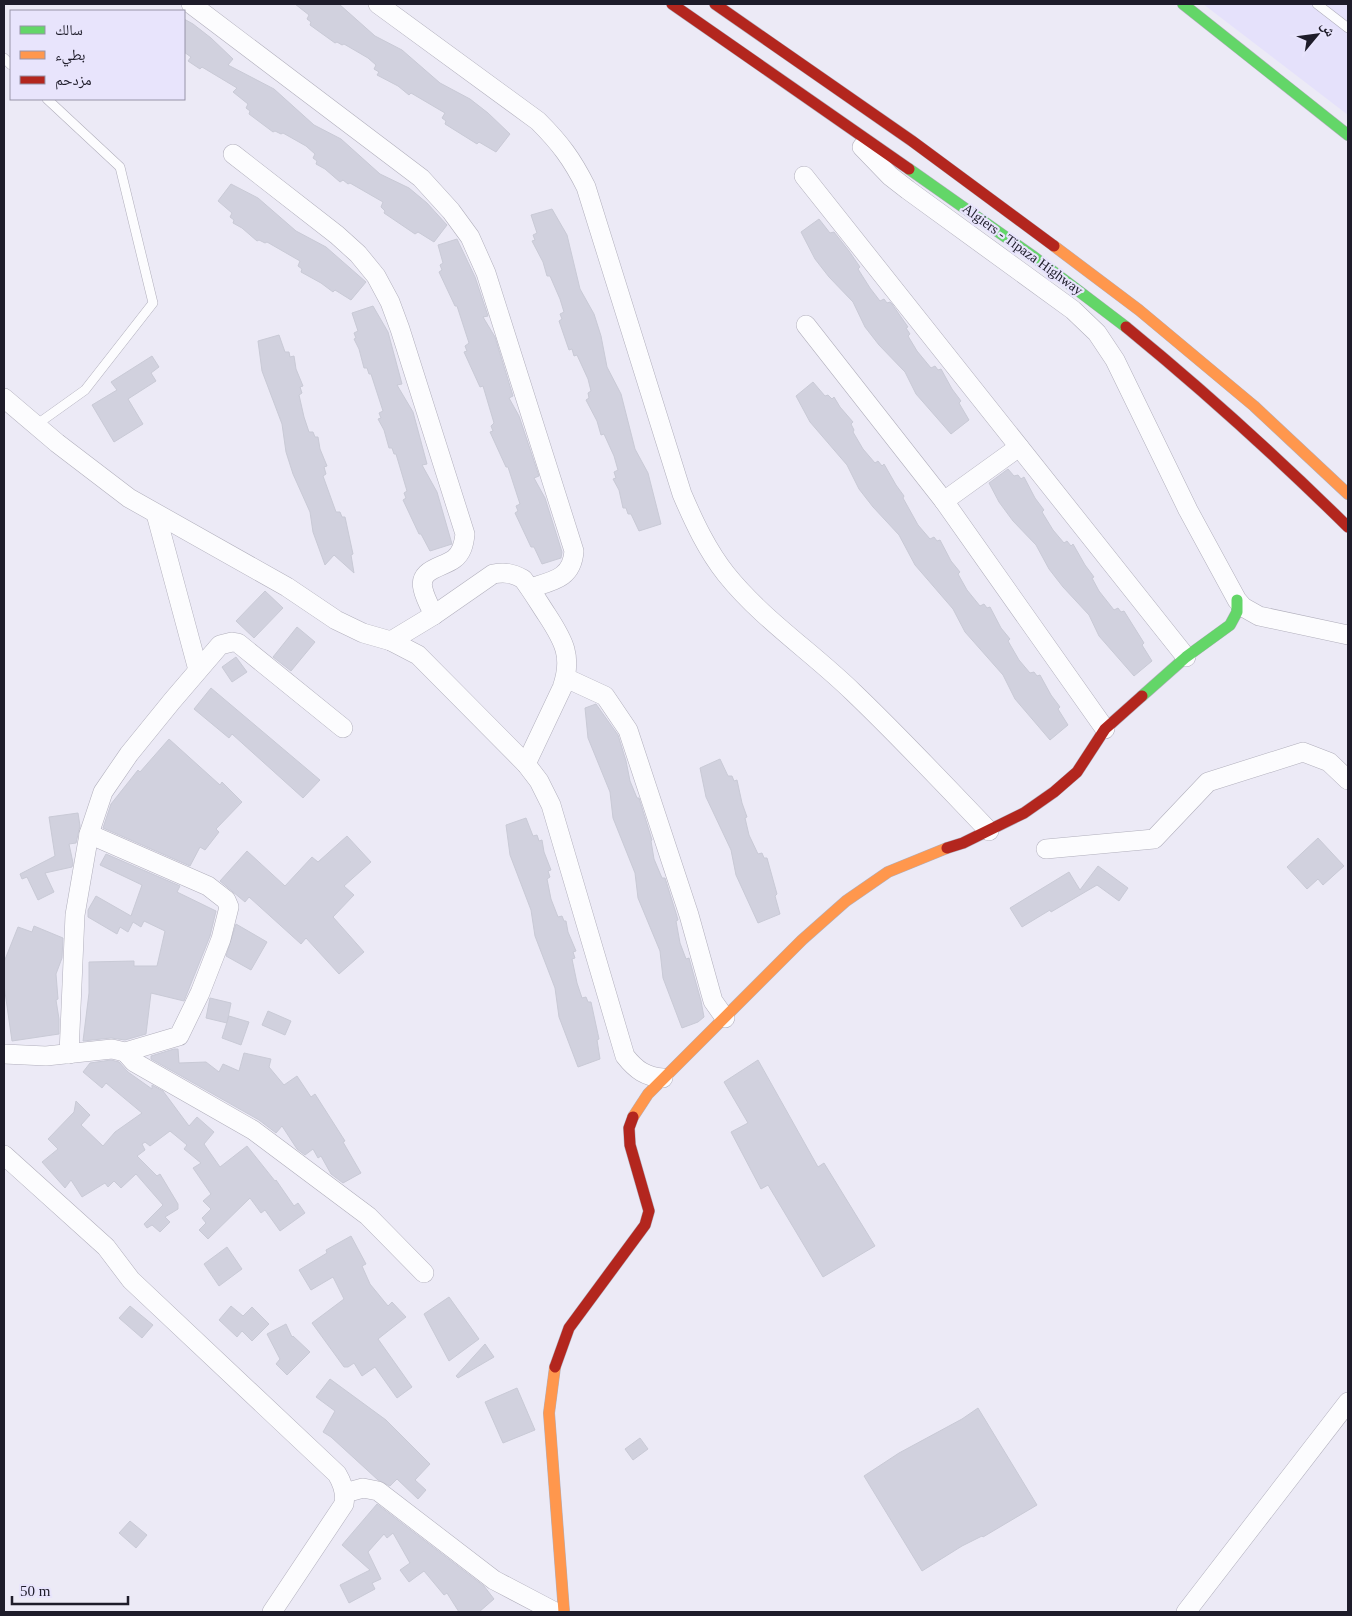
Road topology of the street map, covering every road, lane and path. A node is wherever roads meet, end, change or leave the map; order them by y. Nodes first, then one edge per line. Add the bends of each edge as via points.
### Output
1 (191, 4) edge
2 (378, 4) edge
3 (672, 4) edge
4 (715, 4) edge
5 (1184, 4) edge
6 (1317, 4) edge
7 (1348, 28) edge
8 (48, 100) edge
9 (846, 126) junction
10 (1348, 135) edge
11 (233, 154) dead end
12 (804, 176) dead end
13 (806, 325) dead end
14 (4, 398) edge
15 (35, 426) junction
16 (1019, 447) junction
17 (1348, 494) edge
18 (944, 501) junction
19 (156, 514) junction
20 (1348, 527) edge
21 (530, 588) junction
22 (1237, 600) junction
23 (434, 615) junction
24 (1268, 618) junction
25 (1230, 625) junction
26 (1348, 635) edge
27 (391, 641) junction
28 (1186, 657) junction
29 (198, 670) junction
30 (566, 678) junction
31 (343, 728) dead end
32 (1105, 728) junction
33 (526, 764) junction
34 (1348, 780) edge
35 (989, 830) junction
36 (89, 834) junction
37 (1046, 849) dead end
38 (725, 1018) junction
39 (124, 1052) junction
40 (4, 1054) edge
41 (69, 1054) junction
42 (664, 1078) junction
43 (4, 1155) edge
44 (424, 1273) dead end
45 (1348, 1402) edge
46 (345, 1493) junction
47 (272, 1612) edge
48 (556, 1612) edge
49 (564, 1612) edge
50 (1186, 1612) edge

1 - 21 street via 421,178 470,237 486,273 574,551 574,559 566,573
2 - 35 street via 538,121 558,140 586,187 682,494 709,549 746,596 852,691
3 - 9 main road, Algiers - Tipaza Highway
4 - 17 main road, Algiers - Tipaza Highway via 912,141 1139,310 1254,406
5 - 10 main road
6 - 7 lane
8 - 15 lane via 120,167 153,303 86,390
9 - 20 main road, Algiers - Tipaza Highway via 973,212 1093,301 1191,380
9 - 22 street via 890,176 1073,310 1097,333 1115,360 1191,516
11 - 23 street via 358,254 376,276 390,302 465,534 464,544 454,559 429,571 424,578 422,587
12 - 16 street
13 - 18 street
14 - 15 street
15 - 19 street via 105,481
16 - 18 street
16 - 28 street
18 - 32 street
19 - 27 street via 287,587 336,620 363,633
19 - 29 street
21 - 23 street via 514,574 493,574
21 - 30 street via 565,646
22 - 24 street via 1251,612
22 - 25 main road via 1237,612
23 - 27 street
24 - 25 street
24 - 26 street
25 - 28 main road
27 - 33 street via 429,665
28 - 32 main road
29 - 31 street via 220,645 238,643
29 - 36 street via 116,771 103,792
30 - 33 street
30 - 38 street via 606,696 628,730 689,915 713,1001
32 - 35 main road via 1077,772 1060,787 1024,813
33 - 42 street via 551,805 626,1056 641,1072
34 - 37 street via 1329,762 1303,752 1208,782 1154,839
35 - 38 main road via 888,872 846,901 802,940
36 - 39 street via 208,886 226,900 229,907 221,939 179,1036
36 - 41 street via 76,915
38 - 42 main road
39 - 41 street via 112,1049
39 - 44 street via 134,1062 253,1130 368,1216
40 - 41 street
42 - 49 main road via 638,1107 629,1128 630,1145 649,1211 645,1225 569,1328 553,1372 550,1413
43 - 46 street via 106,1247 131,1280 337,1474
45 - 50 street
46 - 47 street via 344,1504
46 - 48 street via 363,1488 378,1491 494,1580

